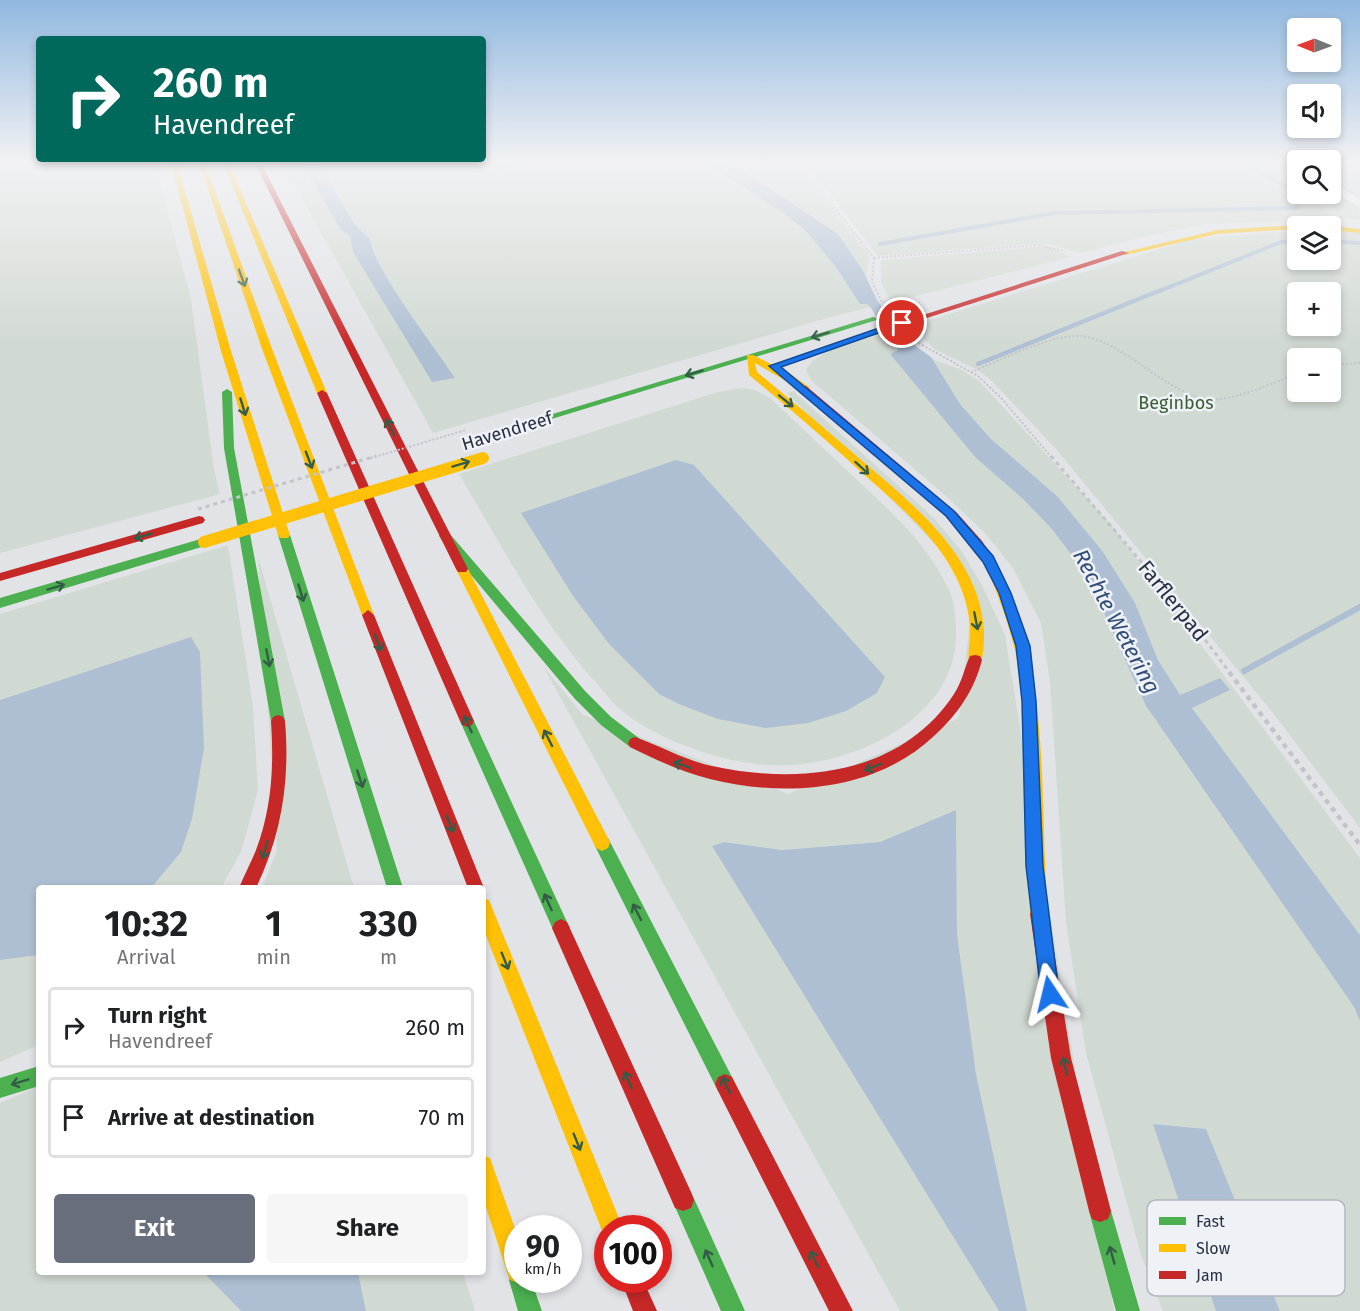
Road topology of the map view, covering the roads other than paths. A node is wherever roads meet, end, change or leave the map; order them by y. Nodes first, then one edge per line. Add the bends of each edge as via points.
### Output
1 (191, 224) edge
2 (224, 224) edge
3 (251, 224) edge
4 (289, 224) edge
5 (1287, 227) edge
6 (1341, 229) edge
7 (1360, 231) edge
8 (880, 324) junction
9 (226, 351) junction
10 (807, 355) dead end
11 (750, 357) junction
12 (779, 364) junction
13 (747, 375) junction
14 (466, 438) road end
15 (415, 456) dead end
16 (488, 456) dead end
17 (392, 463) dead end
18 (370, 470) dead end
19 (445, 536) junction
20 (0, 577) edge
21 (0, 603) edge
22 (249, 885) edge
23 (394, 885) edge
24 (475, 885) edge
25 (486, 913) edge
26 (36, 1077) edge
27 (0, 1088) edge
28 (486, 1174) edge
29 (607, 1215) edge
30 (504, 1229) edge
31 (524, 1293) edge
32 (637, 1293) edge
33 (530, 1311) edge
34 (645, 1311) edge
35 (733, 1311) edge
36 (841, 1311) edge
37 (1128, 1311) edge

1 - 9 main road
2 -> 24 main road via 314,474
35 -> 3 main road via 444,671
19 -> 4 main road
5 - 8 main road, Havendreef, bridge via 1229,229 1183,236
6 - 7 main road
8 - 10 main road, Havendreef
8 -> 11 main road, Havendreef
9 -> 22 main road via 229,448 280,741 280,791 263,859
9 -> 23 main road
11 - 12 main road
11 - 13 main road
11 -> 14 main road, Havendreef
12 - 13 main road
37 -> 12 main road via 1079,1138 1046,973 1035,866 1029,701 1024,657 1005,593 988,560 950,513
13 -> 19 main road via 819,428 928,530 954,562 971,596 978,633 976,663 966,689 951,714 895,758 856,773 812,782 764,783 720,777 677,764 636,744 601,719
15 - 17 main road
21 -> 16 main road, Havendreef, bridge
18 -> 20 main road via 207,514
36 -> 19 main road
25 -> 29 main road
26 -> 27 main road
28 - 30 main road
31 - 33 main road
32 - 34 main road

